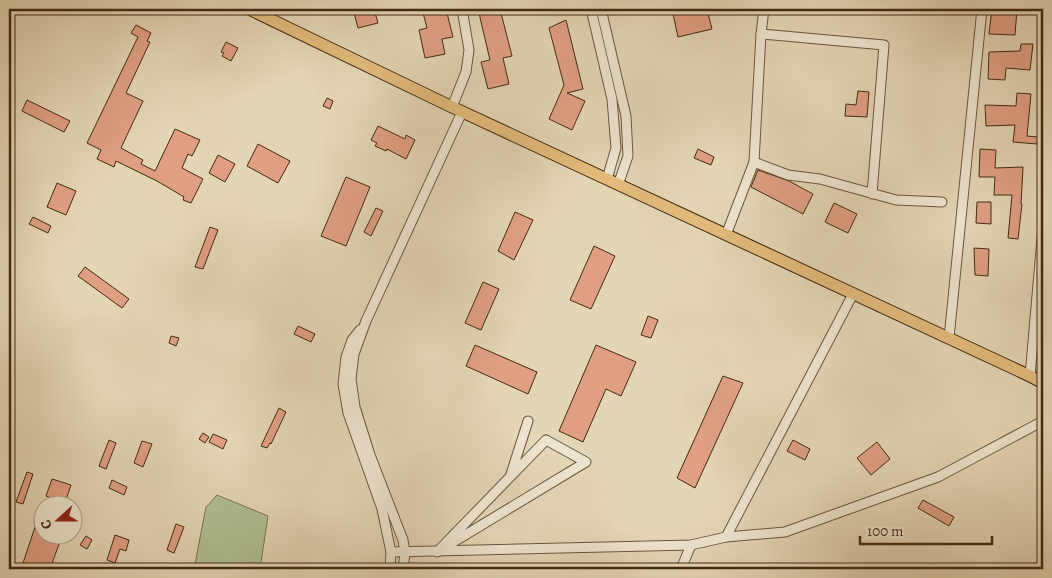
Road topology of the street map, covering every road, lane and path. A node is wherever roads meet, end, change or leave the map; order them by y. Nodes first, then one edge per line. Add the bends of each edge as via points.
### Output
1 (248, 9) edge
2 (462, 9) edge
3 (591, 9) edge
4 (602, 9) edge
5 (764, 9) edge
6 (982, 9) edge
7 (761, 34) junction
8 (457, 109) junction
9 (754, 162) junction
10 (607, 179) junction
11 (618, 185) junction
12 (872, 194) junction
13 (942, 202) dead end
14 (1043, 228) edge
15 (726, 235) junction
16 (853, 294) junction
17 (366, 321) junction
18 (949, 338) junction
19 (1030, 376) junction
20 (1043, 384) edge
21 (528, 420) dead end
22 (1043, 421) edge
23 (511, 477) junction
24 (726, 537) junction
25 (691, 545) junction
26 (391, 552) junction
27 (437, 552) junction
28 (405, 553) junction
29 (390, 569) edge
30 (403, 569) edge
31 (681, 569) edge

1 - 8 main road
2 - 8 street via 468,58
3 - 10 street via 612,100 616,148
4 - 11 street via 626,116 628,156
5 - 7 street
6 - 18 street
7 - 9 street
7 - 12 street via 884,45
8 - 10 main road
8 - 17 street
9 - 12 street via 788,175 820,179
9 - 15 street
10 - 11 main road
11 - 15 main road
12 - 13 street via 896,200
14 - 19 street
15 - 16 main road
16 - 18 main road
16 - 24 street
17 - 26 street via 352,340 343,384 348,414 382,509
17 - 28 street via 354,354 351,378 354,407
18 - 19 main road
19 - 20 main road
21 - 23 street
22 - 24 street via 938,477 785,532
23 - 27 street
23 - 27 street via 546,440 586,462
24 - 25 street
25 - 27 street
25 - 31 street
26 - 28 street
26 - 29 street
27 - 28 street
28 - 30 street

